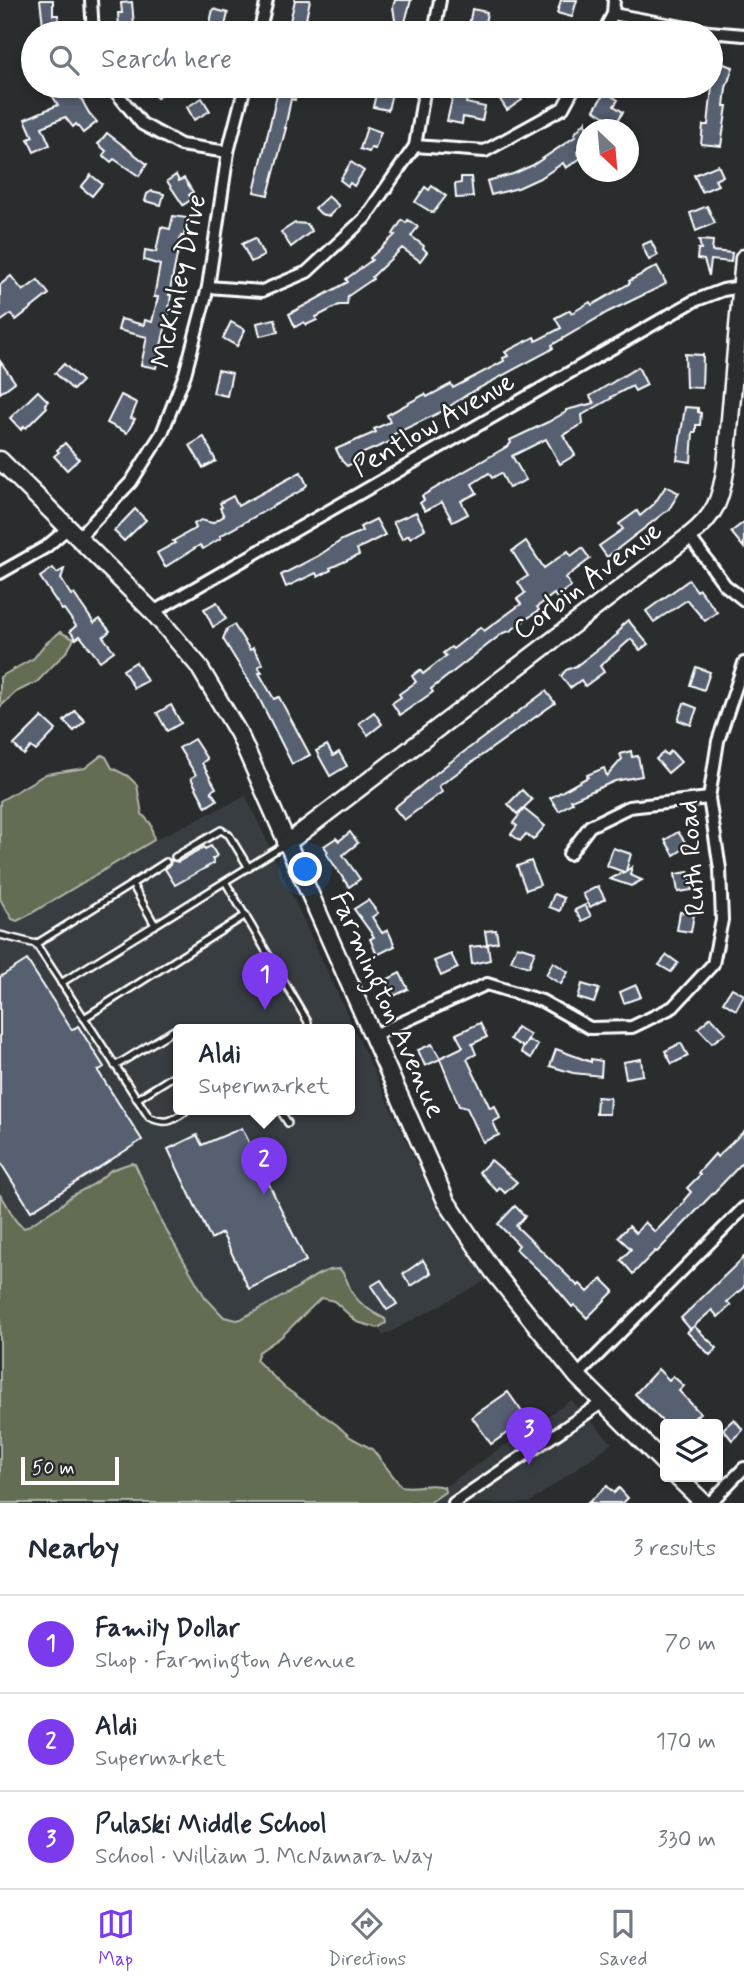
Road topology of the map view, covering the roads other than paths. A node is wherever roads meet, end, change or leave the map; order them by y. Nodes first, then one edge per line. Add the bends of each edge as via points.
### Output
1 (91, 0) edge
2 (267, 0) edge
3 (440, 0) edge
4 (614, 0) edge
5 (613, 14) junction
6 (92, 21) edge
7 (262, 21) edge
8 (437, 21) edge
9 (609, 21) edge
10 (650, 21) edge
11 (723, 33) edge
12 (744, 35) edge
13 (121, 98) edge
14 (242, 98) edge
15 (423, 98) edge
16 (568, 98) edge
17 (415, 146) junction
18 (228, 152) junction
19 (744, 258) edge
20 (208, 287) junction
21 (741, 287) junction
22 (0, 460) edge
23 (73, 533) junction
24 (690, 536) junction
25 (0, 573) edge
26 (744, 600) edge
27 (152, 612) junction
28 (744, 663) edge
29 (709, 798) junction
30 (286, 844) junction
31 (569, 854) dead end
32 (175, 857) dead end
33 (166, 862) dead end
34 (249, 868) junction
35 (226, 883) junction
36 (132, 884) junction
37 (246, 915) junction
38 (155, 925) junction
39 (0, 935) edge
40 (36, 944) junction
41 (61, 983) junction
42 (84, 1018) junction
43 (308, 1024) edge
44 (173, 1031) edge
45 (373, 1035) junction
46 (115, 1066) junction
47 (173, 1076) edge
48 (137, 1099) junction
49 (180, 1115) edge
50 (283, 1115) edge
51 (288, 1123) dead end
52 (744, 1208) edge
53 (577, 1376) junction
54 (603, 1402) junction
55 (660, 1459) edge
56 (744, 1468) edge
57 (682, 1482) edge
58 (454, 1503) edge
59 (704, 1503) edge
60 (710, 1503) edge

1 - 6 street
2 - 7 street
3 - 8 street
4 - 5 street
5 - 9 street
5 - 10 street
11 - 12 street
13 - 18 street via 142,124 181,145
14 - 18 street, McKinley Drive
15 - 17 street
16 - 17 street via 563,108 485,151
17 - 20 street via 365,218 307,272 262,291
18 - 20 street, McKinley Drive
19 - 21 main road, Corbin Avenue
20 - 23 street, McKinley Drive via 185,374 162,433 131,482
21 - 24 main road, Corbin Avenue via 723,490 713,513
21 - 27 street, Pentlow Avenue via 694,301
22 - 23 main road, Farmington Avenue
23 - 25 street, McKinley Drive
23 - 27 main road, Farmington Avenue
24 - 26 street via 726,585
24 - 30 main road, Corbin Avenue
27 - 30 main road, Farmington Avenue via 198,664 239,734
28 - 29 street, Ruth Road via 718,741
29 - 31 street via 629,807 590,826
29 - 45 street, Ruth Road via 722,920 713,964 673,1007 632,1027 590,1028 542,1001 487,984
30 - 34 lane
30 - 45 main road, Farmington Avenue
32 - 34 lane via 221,830
33 - 36 lane
34 - 35 lane
35 - 37 lane
35 - 38 lane
36 - 38 lane
36 - 40 lane
37 - 42 lane
37 - 43 lane
38 - 41 lane
39 - 40 lane
40 - 41 lane
41 - 42 lane
42 - 46 lane
44 - 46 lane
45 - 53 main road, Farmington Avenue via 446,1201 493,1270
46 - 48 lane
47 - 48 lane
48 - 49 lane via 149,1117 161,1123
50 - 51 lane
52 - 53 street
53 - 54 main road, Farmington Avenue
54 - 55 main road, Farmington Avenue
54 - 58 street
56 - 60 street
57 - 59 main road

